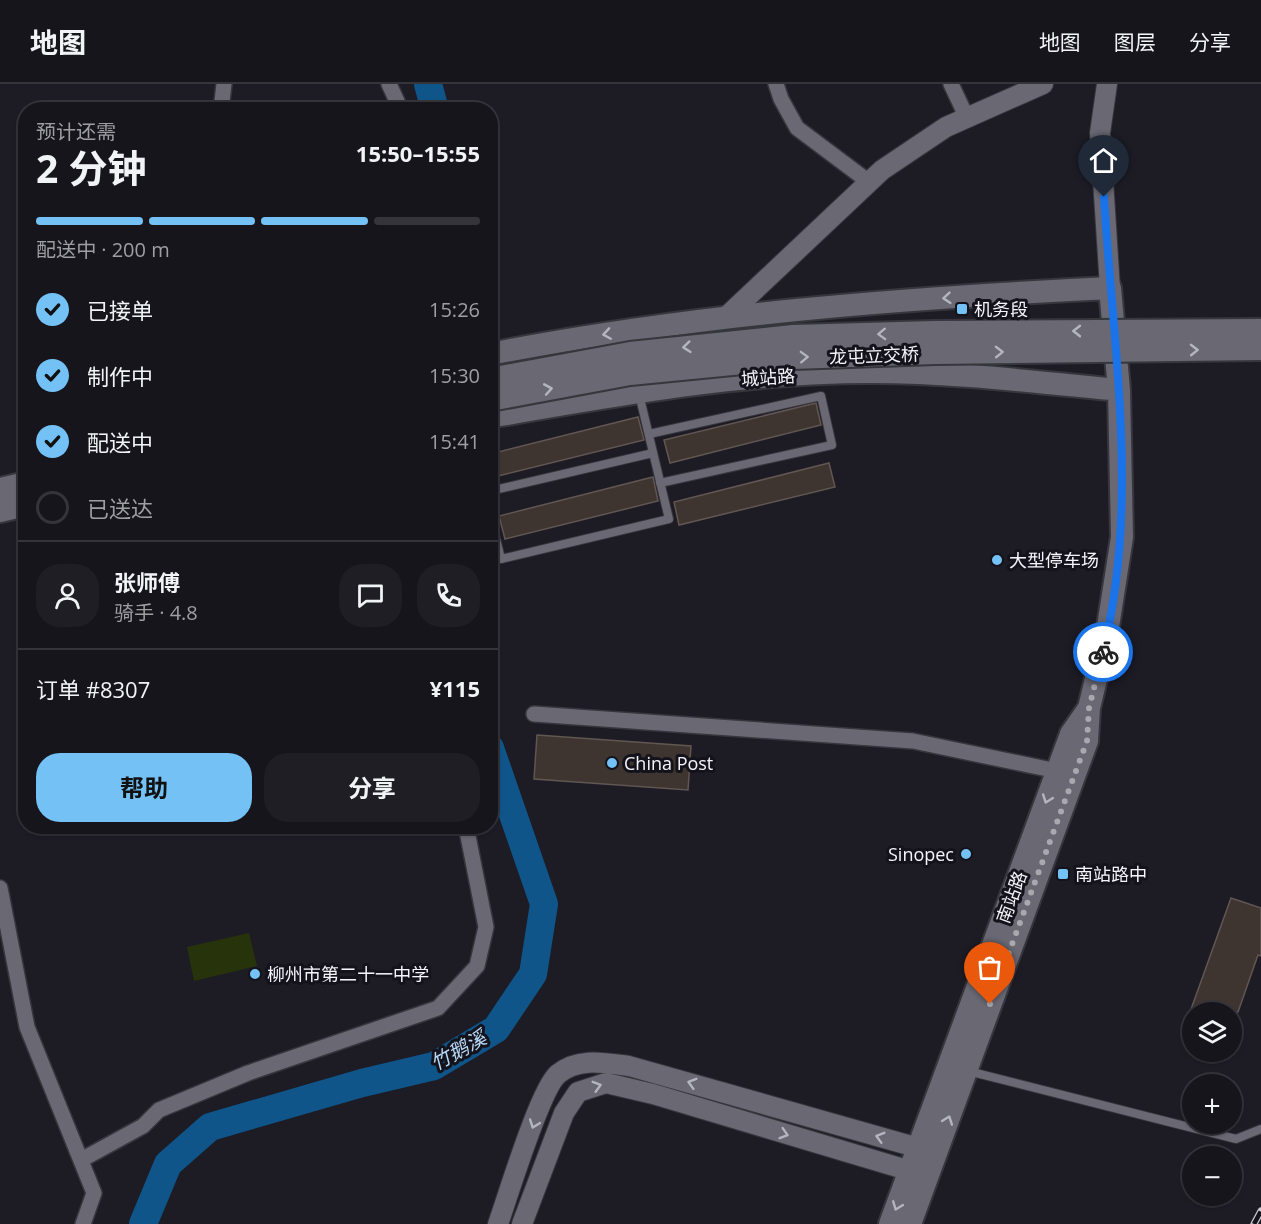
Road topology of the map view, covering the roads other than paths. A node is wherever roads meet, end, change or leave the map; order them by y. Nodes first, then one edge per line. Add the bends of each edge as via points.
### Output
1 (224, 84) edge
2 (389, 84) edge
3 (776, 84) edge
4 (951, 84) edge
5 (1042, 84) edge
6 (1107, 84) edge
7 (221, 102) edge
8 (397, 102) edge
9 (966, 118) junction
10 (869, 182) junction
11 (1110, 288) junction
12 (725, 318) junction
13 (1261, 330) edge
14 (1261, 350) edge
15 (498, 352) edge
16 (498, 378) edge
17 (1119, 390) junction
18 (639, 391) junction
19 (498, 399) edge
20 (498, 416) edge
21 (649, 435) junction
22 (653, 453) junction
23 (660, 483) junction
24 (18, 485) edge
25 (0, 489) edge
26 (498, 489) edge
27 (18, 507) edge
28 (0, 511) edge
29 (498, 547) edge
30 (1089, 708) junction
31 (534, 714) dead end
32 (1057, 771) junction
33 (468, 834) edge
34 (0, 888) edge
35 (966, 1070) junction
36 (1261, 1129) edge
37 (927, 1150) junction
38 (81, 1160) junction
39 (919, 1174) junction
40 (82, 1224) edge
41 (498, 1224) edge
42 (522, 1224) edge
43 (890, 1224) edge
44 (910, 1224) edge

1 - 7 street
2 - 8 street
3 - 10 street via 797,128
4 - 9 street
5 - 9 street
6 - 11 street via 1100,133
9 - 10 street via 946,127
10 - 12 street
11 -> 12 main road via 986,294
11 - 17 main road, 南站路
12 -> 15 main road
13 -> 16 main road, 龙屯立交桥, bridge via 793,336 630,353
19 -> 14 main road, 龙屯立交桥, bridge via 630,374 793,358
17 - 18 main road, 城站路 via 959,374 868,372 708,382
17 - 30 main road, 南站路 via 1122,537 1107,633
18 - 20 main road, 城站路
18 - 21 lane
21 - 22 lane
21 - 23 lane via 821,396 832,445
22 - 23 lane
22 - 26 lane
23 - 29 lane via 669,519 501,559
24 - 25 main road
27 - 28 main road
30 - 32 main road, 南站路 via 1071,734
30 - 35 main road, 南站路 via 1087,741
31 - 32 street via 913,741
32 -> 37 main road, 南站路
33 - 38 street via 486,927 477,966 438,1008 248,1073 159,1110 143,1126
34 - 38 street via 27,1027
35 - 36 lane via 1236,1139
37 -> 35 main road, 南站路
37 - 39 main road, 南站路
37 -> 41 street via 629,1066 592,1061 557,1075 544,1095
38 - 40 street via 94,1193
42 -> 39 street via 564,1113 578,1092 606,1083
39 -> 43 main road, 南站路
39 - 44 main road, 南站路

